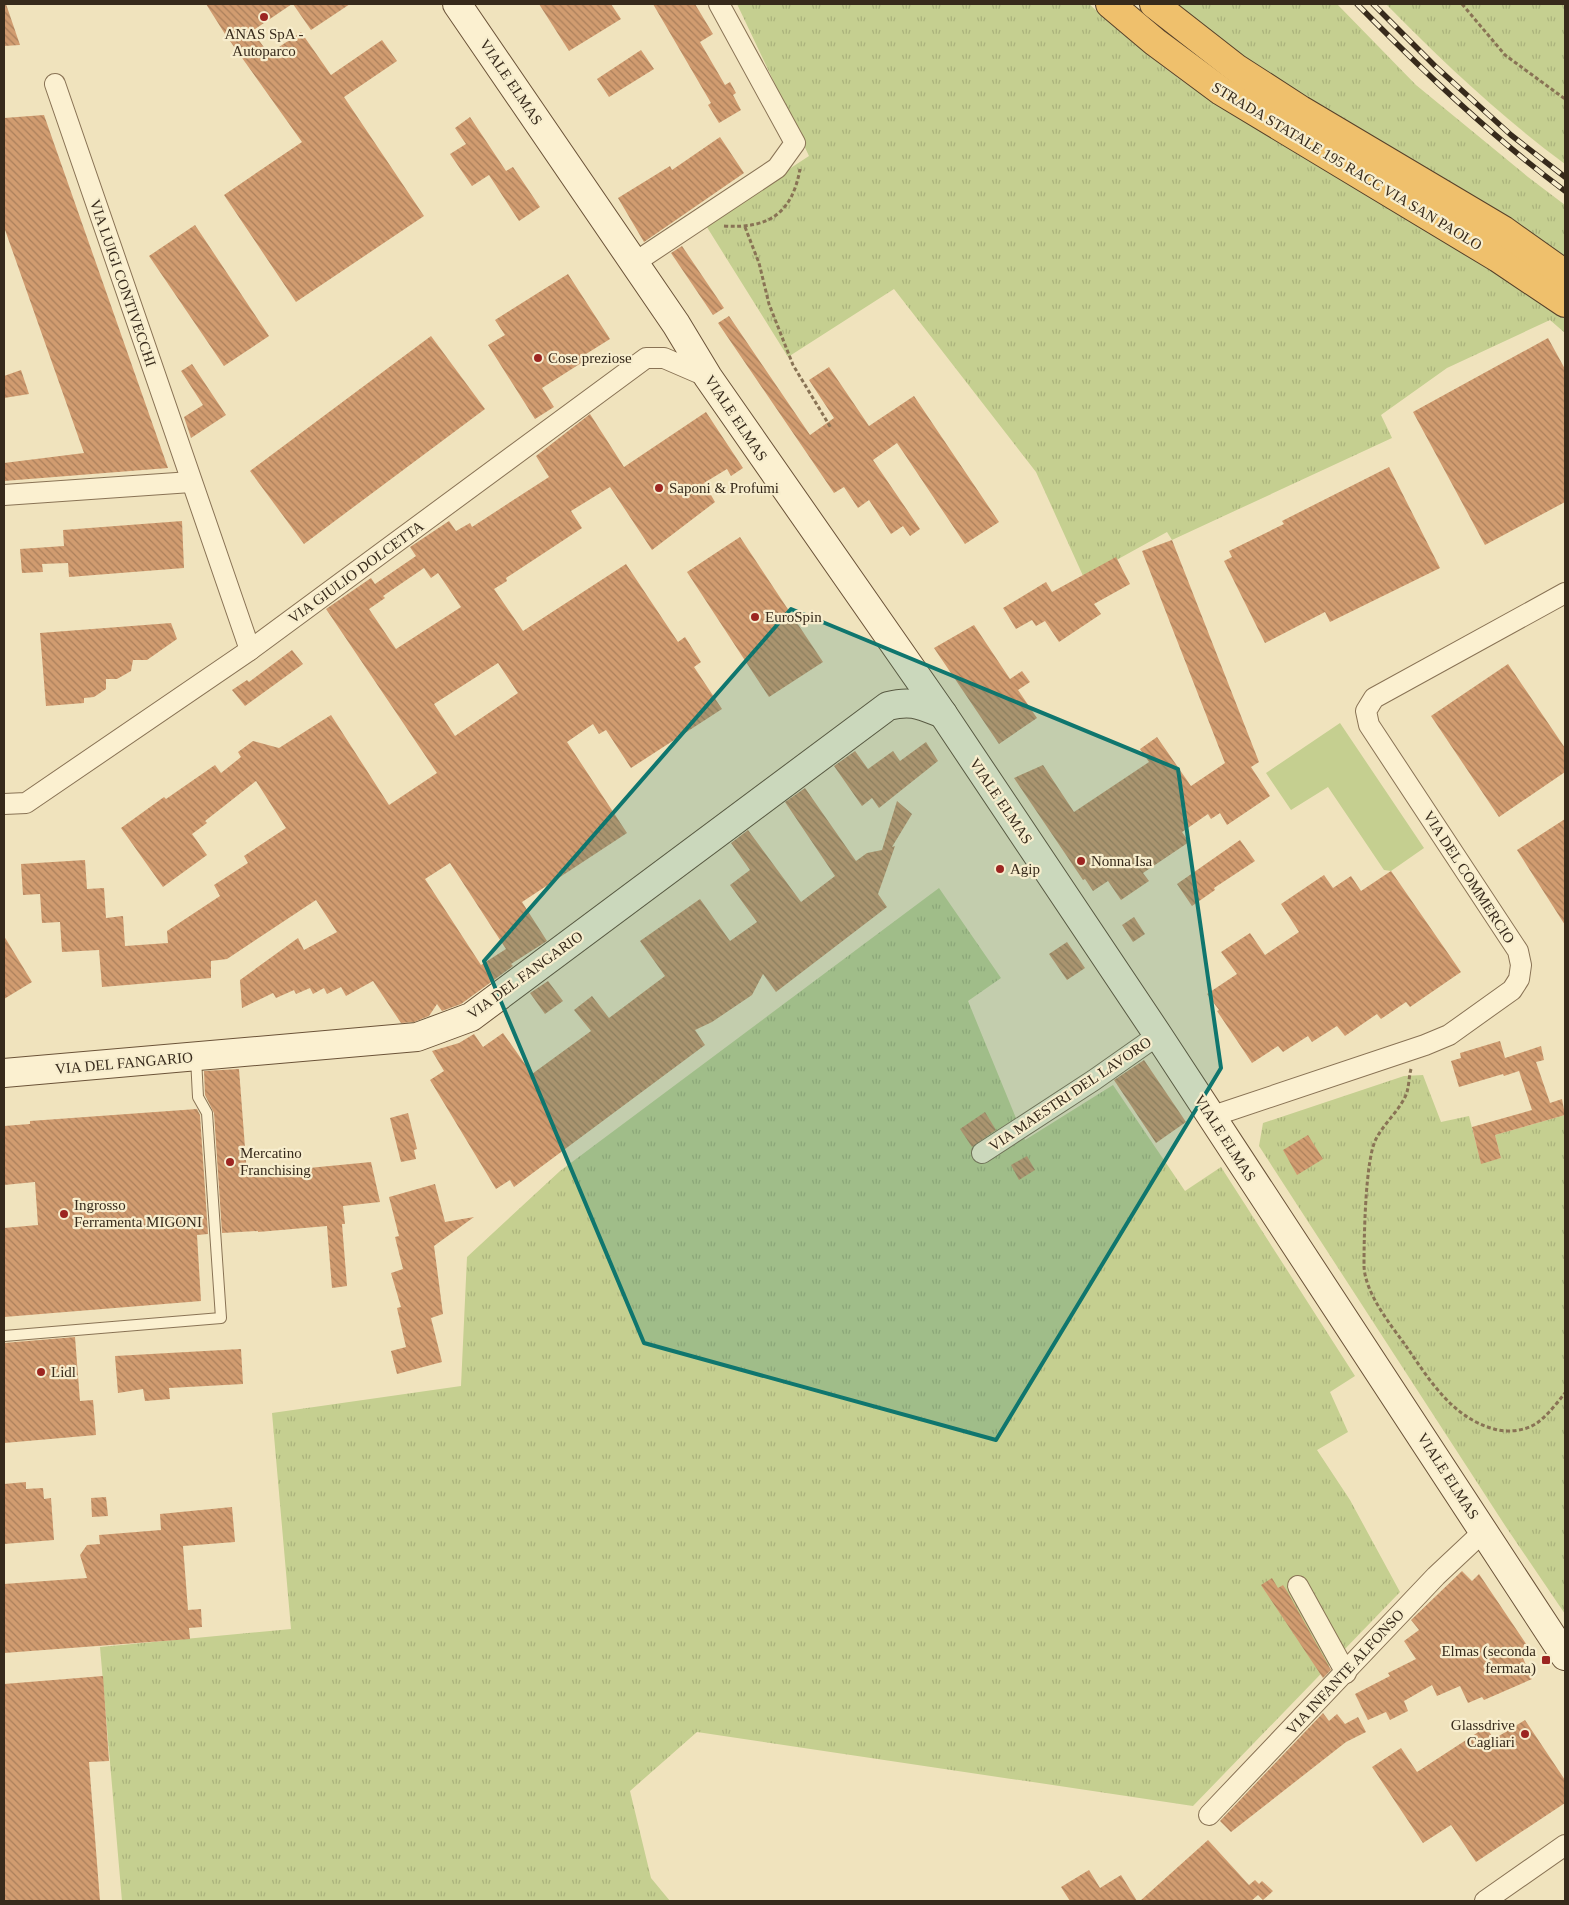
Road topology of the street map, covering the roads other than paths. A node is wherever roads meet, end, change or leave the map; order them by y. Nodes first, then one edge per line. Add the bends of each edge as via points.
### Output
1 (457, 4) edge
2 (719, 4) edge
3 (1110, 4) edge
4 (1154, 4) edge
5 (55, 84) dead end
6 (634, 263) junction
7 (1565, 274) edge
8 (1565, 303) edge
9 (708, 376) junction
10 (191, 482) junction
11 (4, 495) edge
12 (1565, 593) edge
13 (895, 645) junction
14 (250, 650) junction
15 (888, 706) junction
16 (943, 714) junction
17 (4, 804) edge
18 (1158, 1035) junction
19 (196, 1057) junction
20 (4, 1073) edge
21 (1210, 1117) junction
22 (982, 1153) dead end
23 (4, 1336) edge
24 (1484, 1531) junction
25 (1298, 1586) dead end
26 (1565, 1656) edge
27 (1346, 1673) junction
28 (1209, 1815) dead end
29 (1565, 1845) edge
30 (1485, 1901) edge

1 - 6 main road, VIALE ELMAS
2 - 6 street via 795,144 777,168
3 - 8 highway, STRADA STATALE 195 RACC VIA SAN PAOLO via 1221,91 1498,258
4 - 7 highway, STRADA STATALE 195 RACC VIA SAN PAOLO via 1236,68 1503,230
5 - 10 street, VIA LUIGI CONTIVECCHI
6 - 9 main road, VIALE ELMAS
9 - 13 main road, VIALE ELMAS
9 - 14 street, VIA GIULIO DOLCETTA via 664,358 646,358
10 - 11 street
10 - 14 street, VIA LUIGI CONTIVECCHI
12 - 21 street, VIA DEL COMMERCIO via 1374,698 1366,711 1369,725 1518,951 1521,966 1512,990 1449,1035
13 - 15 main road via 899,667 897,688
13 - 16 main road, VIALE ELMAS
14 - 17 street, VIA GIULIO DOLCETTA via 26,802
15 - 16 main road via 904,702
15 - 19 main road, VIA DEL FANGARIO via 472,1017 418,1037
16 - 18 main road, VIALE ELMAS
18 - 21 main road, VIALE ELMAS
18 - 22 street, VIA MAESTRI DEL LAVORO
19 - 20 main road, VIA DEL FANGARIO
19 - 23 lane via 198,1097 207,1113 221,1318
21 - 24 main road, VIALE ELMAS
24 - 26 main road, VIALE ELMAS
24 - 27 street, VIA INFANTE ALFONSO via 1436,1576
25 - 27 street
27 - 28 street, VIA INFANTE ALFONSO
29 - 30 street

